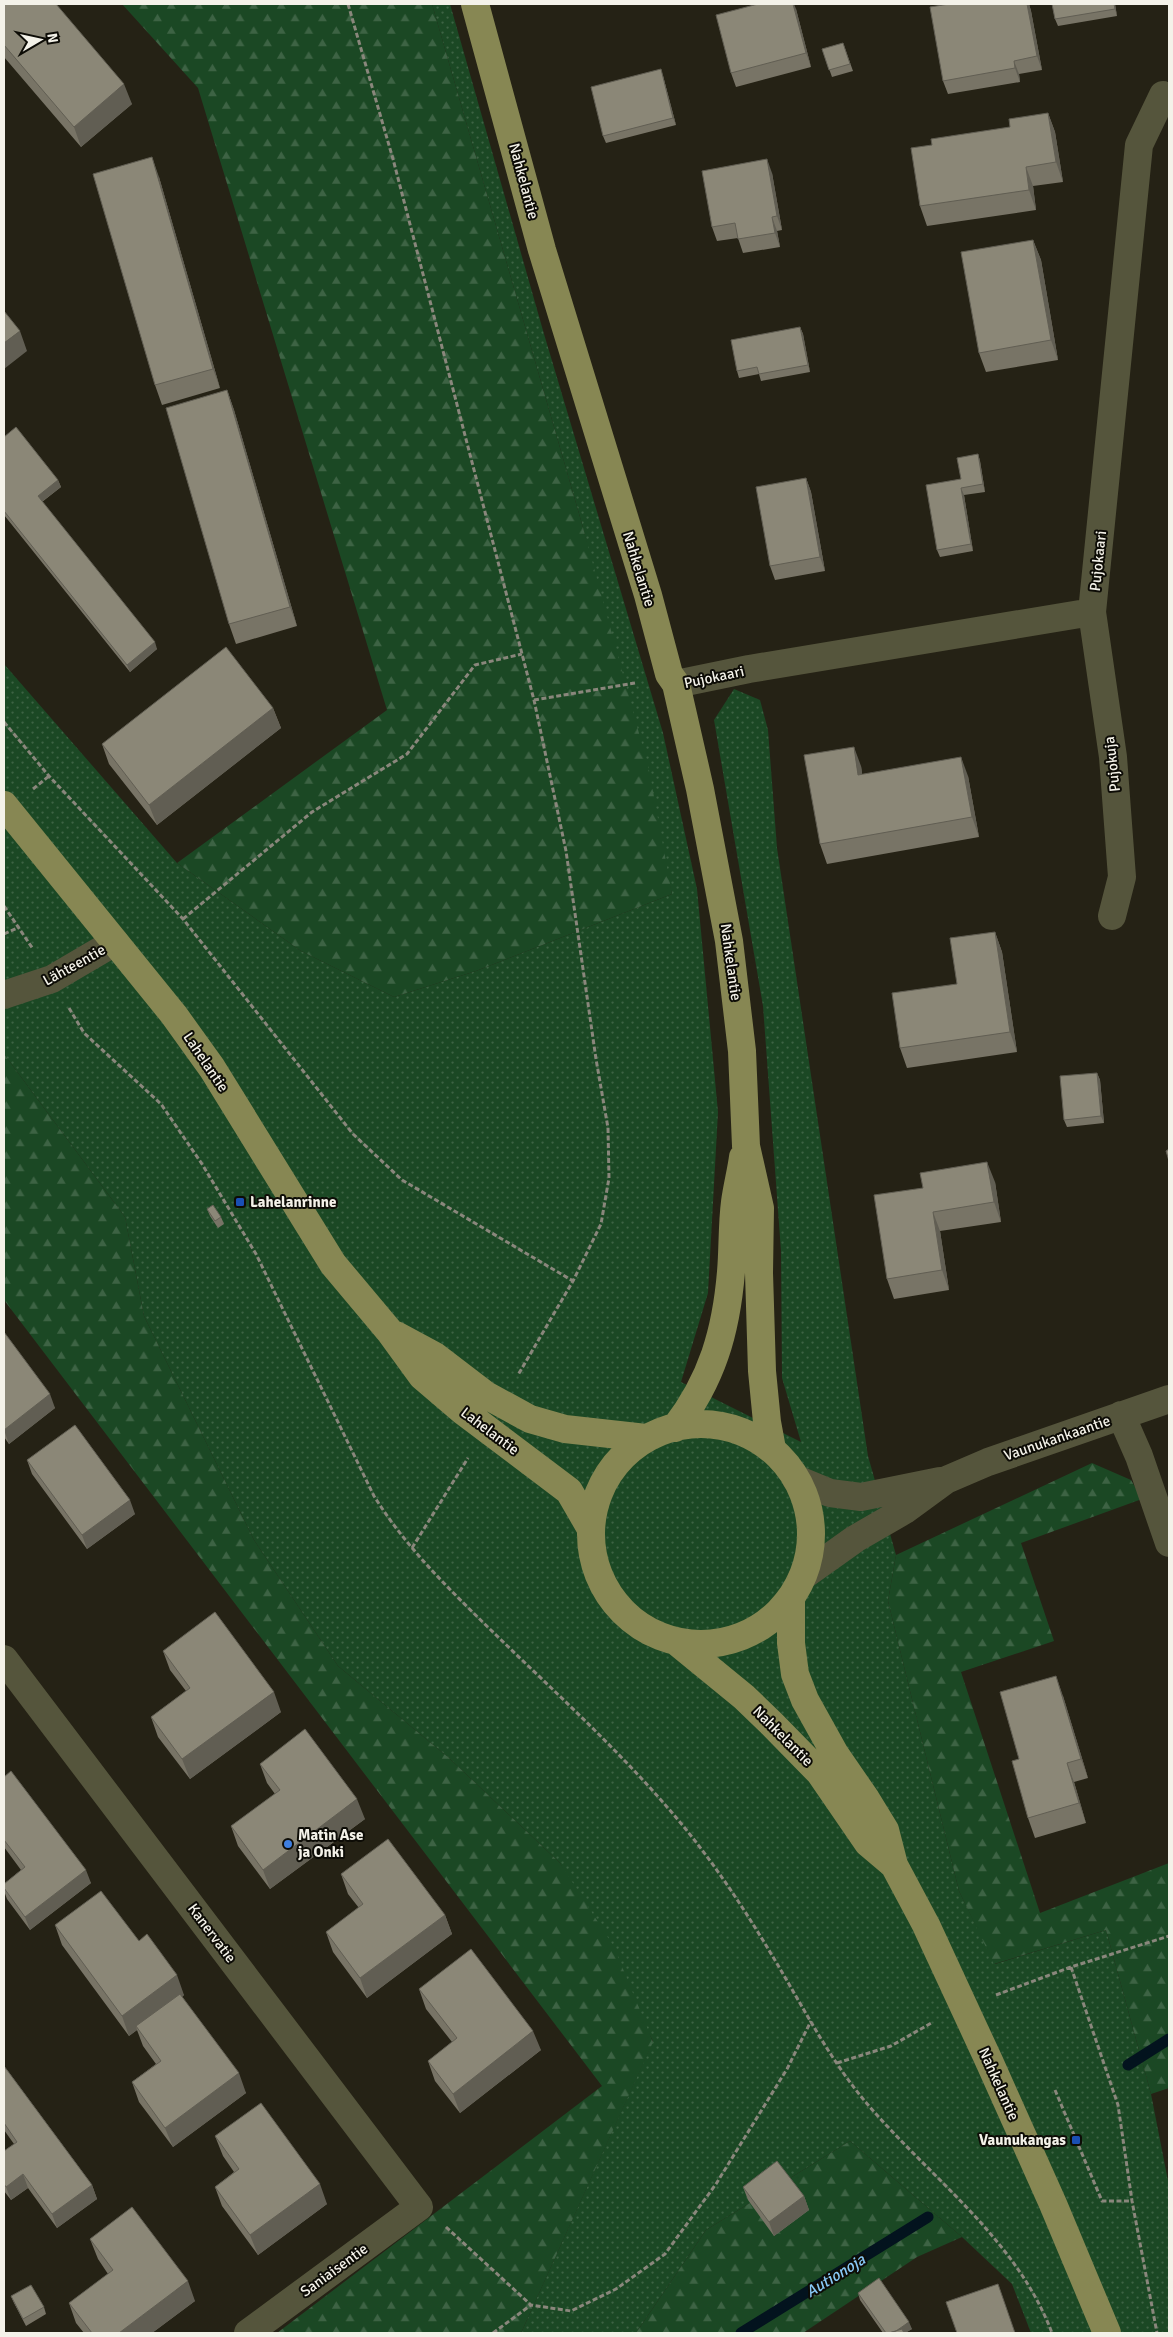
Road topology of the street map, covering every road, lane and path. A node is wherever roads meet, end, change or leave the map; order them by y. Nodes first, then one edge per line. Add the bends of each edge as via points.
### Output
1 (348, 4) edge
2 (475, 4) edge
3 (1163, 95) dead end
4 (1092, 612) junction
5 (522, 654) junction
6 (636, 682) dead end
7 (676, 684) junction
8 (534, 700) junction
9 (4, 722) edge
10 (4, 805) edge
11 (4, 906) edge
12 (1112, 916) dead end
13 (183, 919) junction
14 (20, 928) junction
15 (4, 934) edge
16 (115, 942) junction
17 (52, 980) junction
18 (4, 995) edge
19 (746, 1146) junction
20 (574, 1281) junction
21 (390, 1332) junction
22 (514, 1382) dead end
23 (1169, 1399) edge
24 (1121, 1415) junction
25 (675, 1428) junction
26 (646, 1438) junction
27 (772, 1449) junction
28 (470, 1456) dead end
29 (796, 1478) junction
30 (946, 1480) junction
31 (591, 1529) junction
32 (1169, 1543) edge
33 (412, 1548) junction
34 (803, 1576) junction
35 (791, 1600) junction
36 (678, 1643) junction
37 (4, 1659) edge
38 (894, 1866) junction
39 (1169, 1936) edge
40 (1071, 1967) junction
41 (993, 1996) dead end
42 (811, 2021) junction
43 (934, 2021) dead end
44 (837, 2063) junction
45 (1055, 2090) dead end
46 (1132, 2201) junction
47 (419, 2207) junction
48 (531, 2305) junction
49 (248, 2333) edge
50 (492, 2333) edge
51 (1052, 2333) edge
52 (1107, 2333) edge
53 (1157, 2333) edge

1 - 5 path via 393,159
2 - 7 main road, Nahkelantie via 542,250 648,595 669,674
3 - 4 street, Pujokaari via 1139,145
4 - 7 street, Pujokaari
4 - 12 street, Pujokuja via 1113,757 1122,877
5 - 8 path
5 - 13 path via 475,665 407,754 312,812
6 - 8 path
7 - 19 main road, Nahkelantie via 729,940 742,1051
8 - 20 path via 566,851 608,1128 609,1178 601,1224
9 - 13 path via 49,776
10 - 16 main road, Lahelantie
11 - 14 path
13 - 20 path via 353,1134 402,1180
14 - 15 path
14 - 17 path
16 - 17 street, Lähteentie
16 - 21 main road, Lahelantie via 212,1068 333,1264
17 - 18 street, Lähteentie
17 - 33 path via 84,1033 161,1104 202,1164 256,1254 374,1496 391,1524
19 - 25 main road, Nahkelantie via 735,1202 731,1273 717,1353 692,1406
19 - 27 main road, Nahkelantie via 760,1208 762,1371
20 - 22 path
21 - 26 main road, Lahelantie via 435,1356 486,1395 530,1419 565,1429
21 - 31 main road, Lahelantie via 422,1376 570,1491
23 - 24 street, Vaunukankaantie
24 - 30 street, Vaunukankaantie
24 - 32 street
25 - 26 main road
25 - 27 main road via 717,1425 750,1435
26 - 31 main road via 628,1451 601,1486
27 - 29 main road
28 - 33 path
29 - 30 street, Vaunukankaantie via 830,1493 861,1497
29 - 34 main road via 810,1516 811,1537
30 - 34 street, Vaunukankaantie
31 - 36 main road via 594,1562 608,1594 629,1618 656,1636
33 - 42 path via 679,1821 750,1917
34 - 35 main road
35 - 36 main road via 767,1622 736,1638 709,1644
35 - 38 main road, Nahkelantie via 795,1674 804,1700 834,1754 884,1830
36 - 38 main road, Nahkelantie via 744,1697 820,1773 868,1843
37 - 47 street, Kanervatie
38 - 52 main road, Nahkelantie via 926,1925 989,2061
39 - 40 path
40 - 41 path
40 - 46 path via 1118,2105
42 - 44 path
42 - 48 path via 787,2070 716,2184 665,2254 616,2289 571,2311
43 - 44 path via 891,2046
44 - 51 path via 867,2105 1003,2248 1028,2285
45 - 46 path via 1102,2201
46 - 53 path
47 - 48 path via 454,2232
47 - 49 street, Saniaisentie
48 - 50 path

